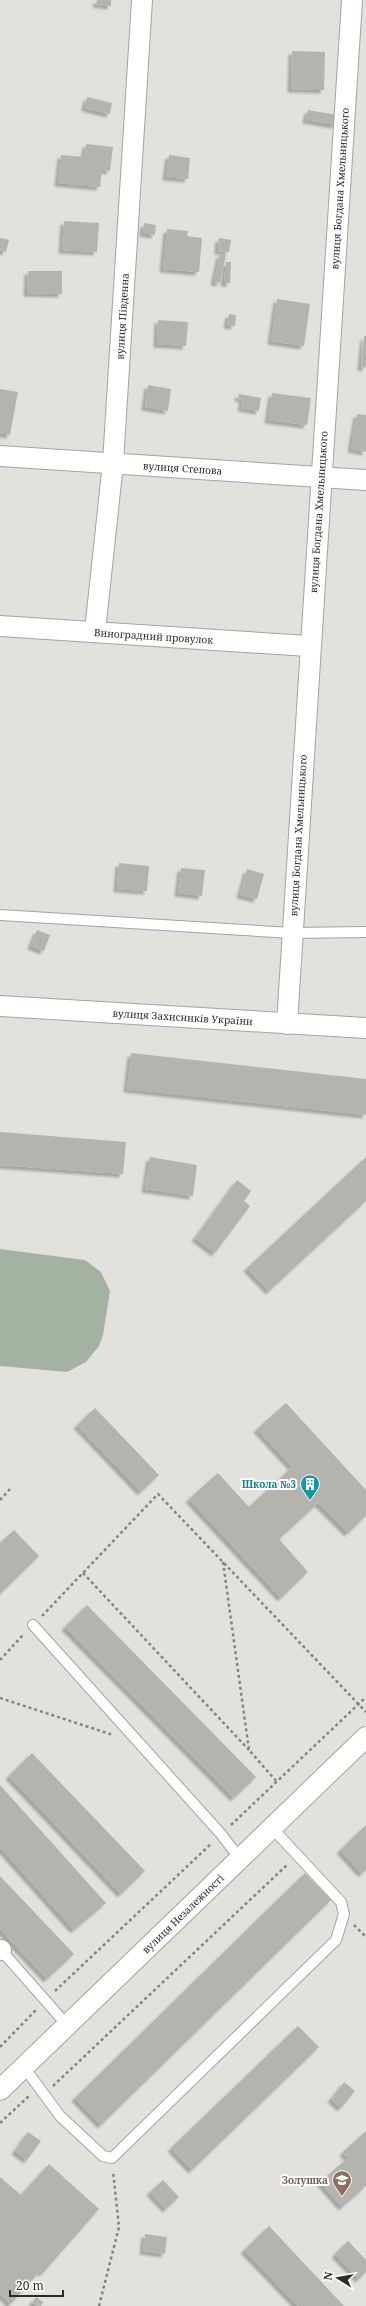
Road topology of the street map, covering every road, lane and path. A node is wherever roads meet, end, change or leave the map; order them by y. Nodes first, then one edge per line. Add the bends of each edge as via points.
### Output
1 (142, 0) edge
2 (352, 0) edge
3 (0, 456) edge
4 (113, 463) junction
5 (321, 478) junction
6 (366, 480) edge
7 (0, 626) edge
8 (95, 631) junction
9 (308, 646) junction
10 (0, 915) edge
11 (366, 932) edge
12 (292, 933) junction
13 (0, 1006) edge
14 (287, 1024) junction
15 (366, 1028) edge
16 (10, 1489) dead end
17 (0, 1500) edge
18 (223, 1561) junction
19 (83, 1573) junction
20 (33, 1625) junction
21 (0, 1660) edge
22 (366, 1697) edge
23 (0, 1698) edge
24 (359, 1704) junction
25 (366, 1712) edge
26 (366, 1737) edge
27 (141, 1744) junction
28 (249, 1750) junction
29 (277, 1782) junction
30 (272, 1828) junction
31 (221, 1834) junction
32 (297, 1855) junction
33 (240, 1859) junction
34 (0, 1950) edge
35 (45, 2000) junction
36 (67, 2025) junction
37 (0, 2047) edge
38 (24, 2067) junction
39 (0, 2090) edge
40 (41, 2091) junction
41 (0, 2122) edge
42 (112, 2158) junction
43 (99, 2306) edge

1 - 4 street, вулиця Південна
2 - 5 street, вулиця Богдана Хмельницького
3 - 4 street, вулиця Степова
4 - 5 street, вулиця Степова
4 - 8 street, вулиця Південна
5 - 6 street, вулиця Степова
5 - 9 street, вулиця Богдана Хмельницького
7 - 8 street, Виноградний провулок
8 - 9 street, Виноградний провулок
9 - 12 street, вулиця Богдана Хмельницького
10 - 12 lane
11 - 12 lane
12 - 14 street, вулиця Богдана Хмельницького
13 - 14 street, вулиця Захисників України
14 - 15 street, вулиця Захисників України
16 - 17 path
18 - 19 path via 158,1494
18 - 24 path
18 - 28 path
19 - 20 path
19 - 28 path
20 - 21 path
20 - 27 lane
22 - 24 path
23 - 27 path
24 - 25 path
24 - 29 path
26 - 30 street, вулиця Незалежності
27 - 31 lane
28 - 29 path
29 - 31 path
30 - 32 lane
30 - 33 street, вулиця Незалежності
31 - 33 lane
31 - 35 path
32 - 40 path
32 - 42 lane via 342,1902 344,1914 336,1940
33 - 36 street, вулиця Незалежності
34 - 35 lane
35 - 36 lane
35 - 37 path
36 - 38 street, вулиця Незалежності
38 - 39 street, вулиця Незалежності
38 - 40 lane
40 - 41 path
40 - 42 lane via 60,2116 103,2156
42 - 43 path via 119,2227

